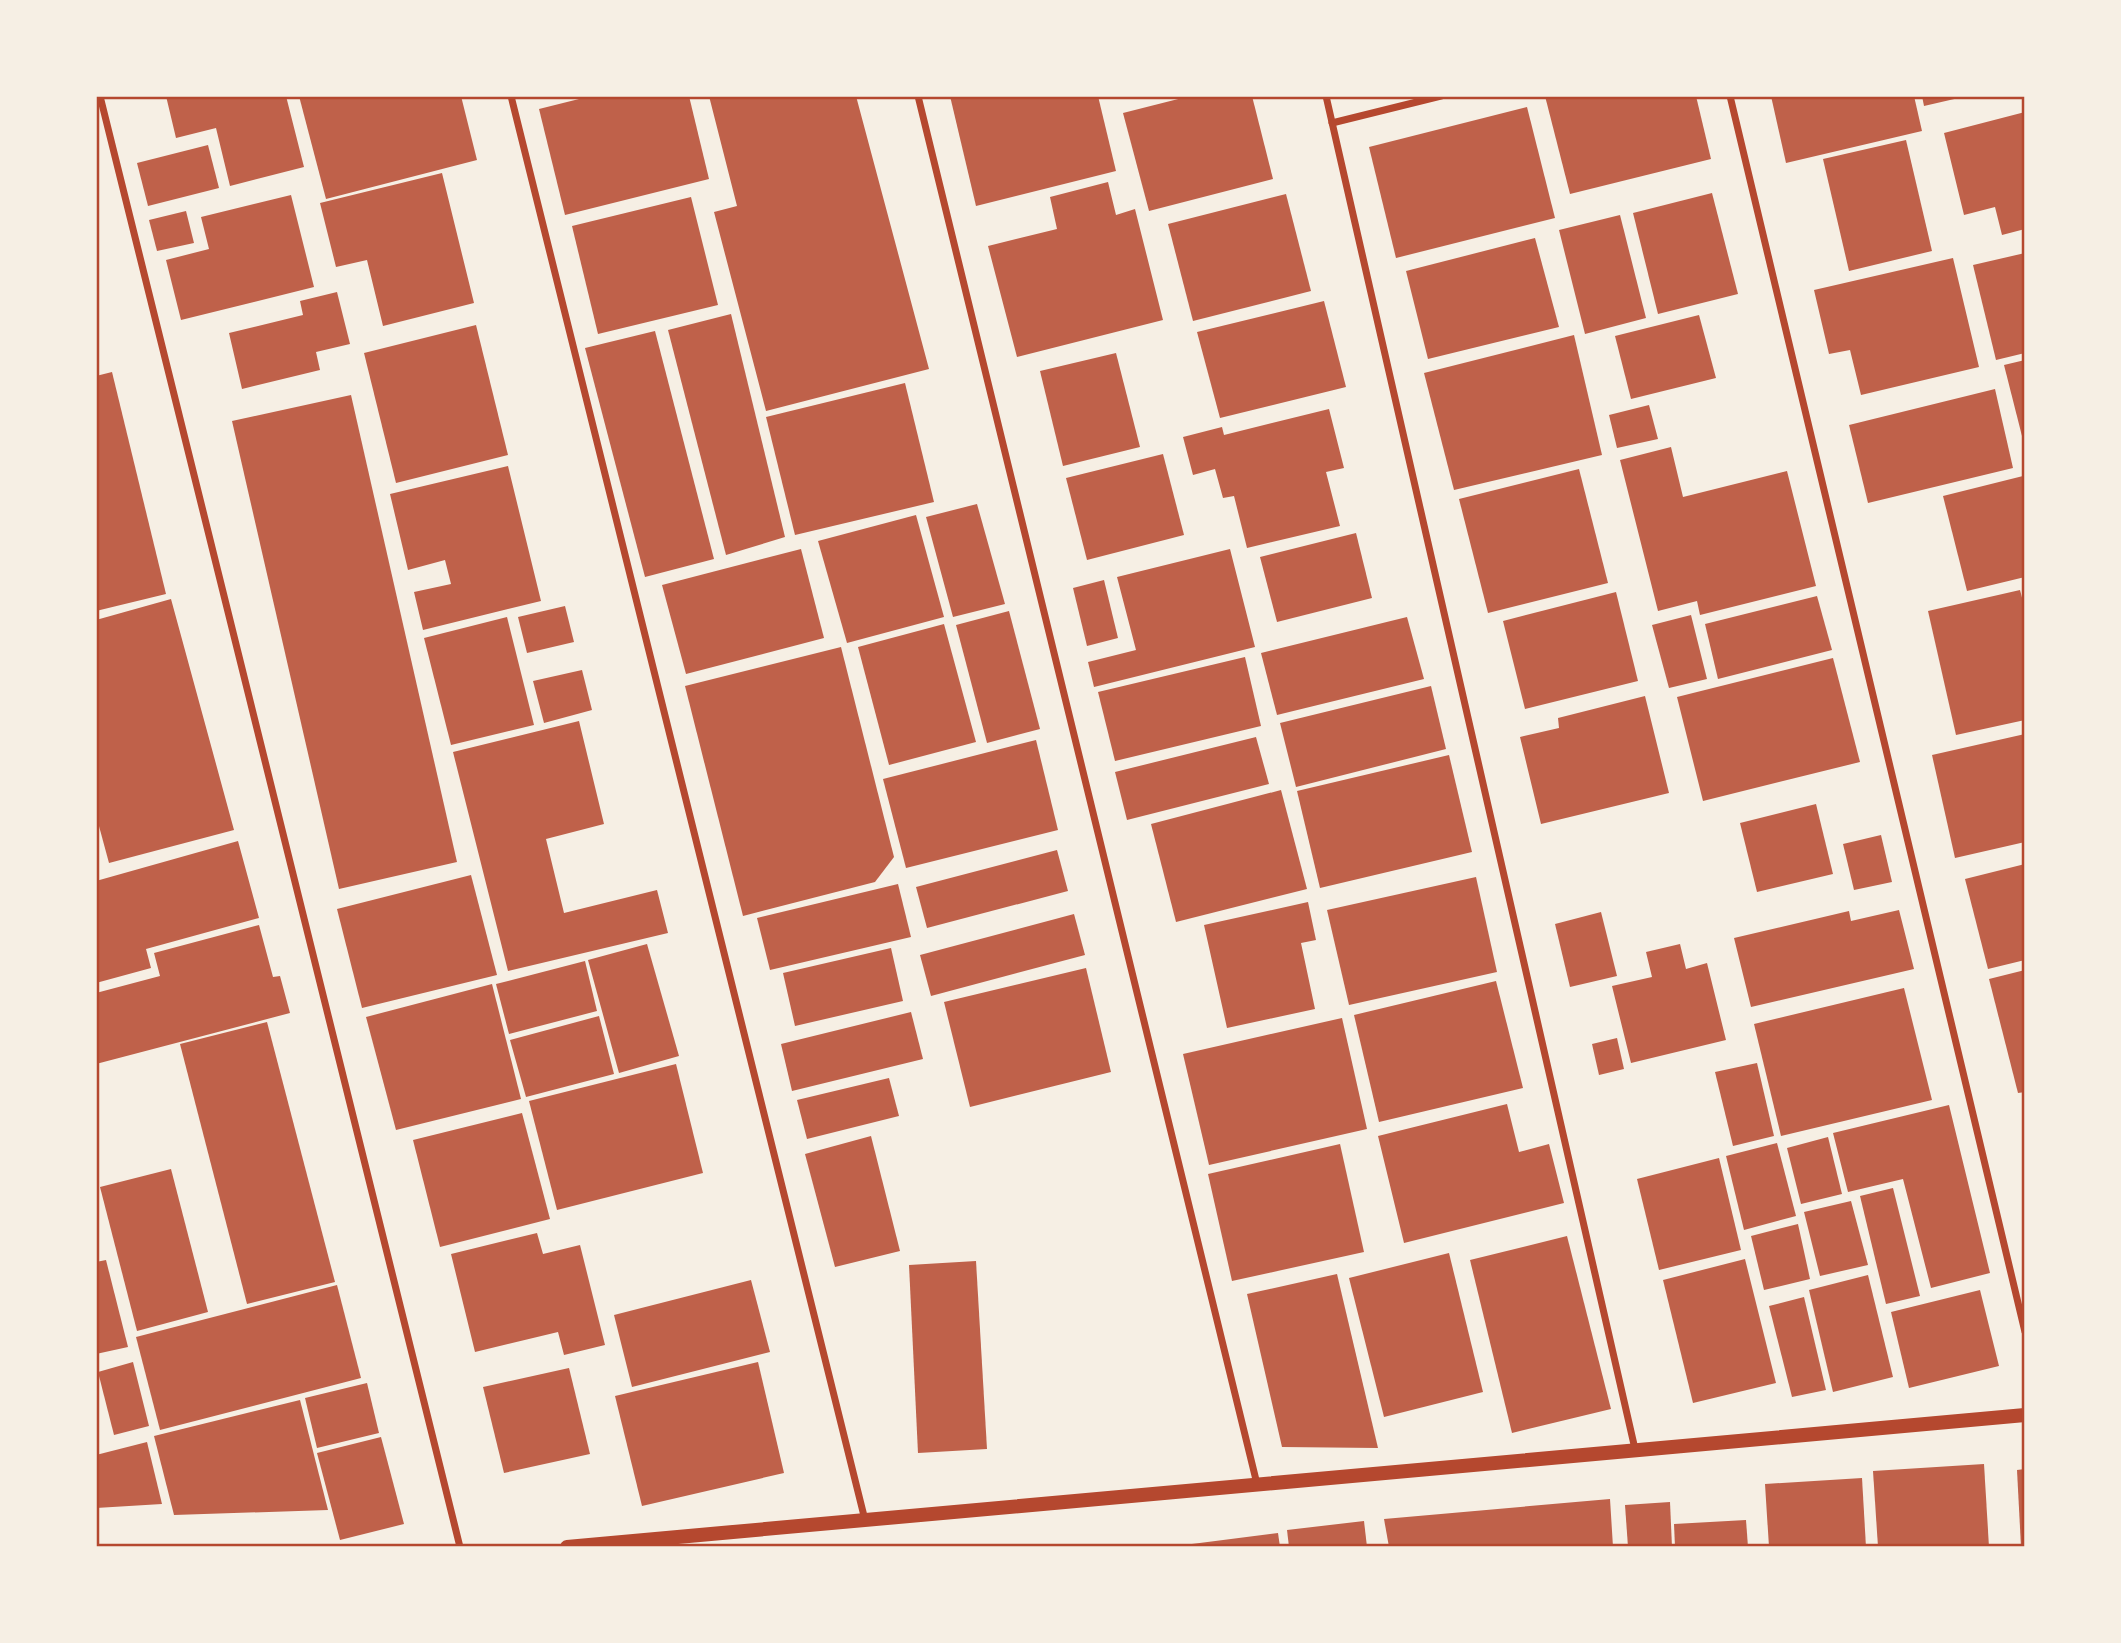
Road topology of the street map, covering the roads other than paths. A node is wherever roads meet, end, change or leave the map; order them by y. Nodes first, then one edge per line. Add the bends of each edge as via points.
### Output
1 (100, 96) edge
2 (511, 96) edge
3 (918, 96) edge
4 (1326, 96) edge
5 (1441, 96) edge
6 (1730, 96) edge
7 (1332, 123) junction
8 (2025, 1332) edge
9 (2025, 1415) edge
10 (1634, 1449) junction
11 (1257, 1484) junction
12 (865, 1520) junction
13 (460, 1547) edge
14 (567, 1547) edge

1 - 13 street
2 - 12 street
3 - 11 street
4 - 7 street
5 - 7 street
6 - 8 street
7 - 10 street
9 - 10 main road
10 - 11 main road
11 - 12 main road
12 - 14 main road

